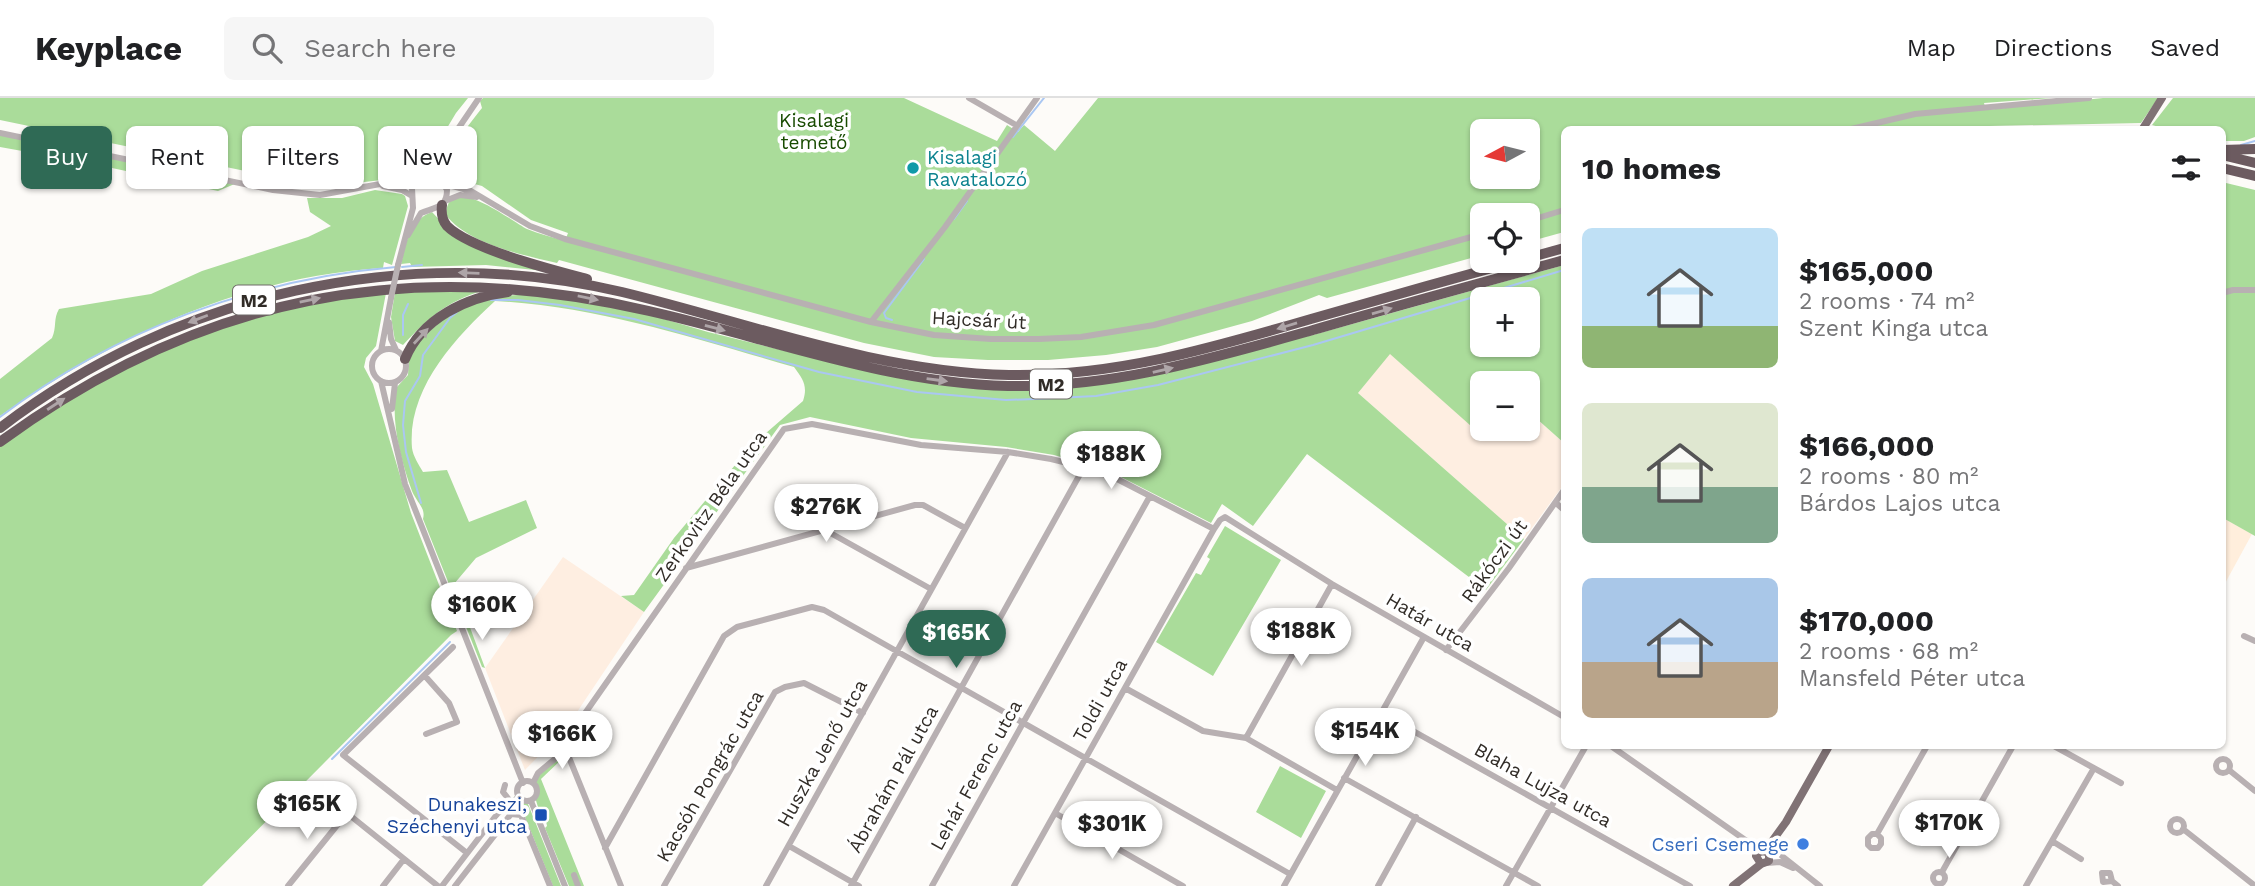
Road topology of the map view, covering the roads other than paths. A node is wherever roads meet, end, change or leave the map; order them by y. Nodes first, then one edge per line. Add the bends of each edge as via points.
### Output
1 (479, 98) edge
2 (969, 98) edge
3 (1037, 98) edge
4 (2089, 98) edge
5 (2162, 98) edge
6 (1016, 125) junction
7 (460, 126) edge
8 (1864, 126) edge
9 (2144, 126) edge
10 (0, 133) edge
11 (2255, 149) edge
12 (2226, 150) edge
13 (2226, 156) edge
14 (2255, 163) edge
15 (2226, 169) edge
16 (2255, 176) edge
17 (374, 185) junction
18 (378, 185) edge
19 (414, 189) edge
20 (447, 189) edge
21 (465, 189) edge
22 (413, 198) junction
23 (483, 198) junction
24 (443, 203) junction
25 (428, 210) junction
26 (1561, 211) edge
27 (1540, 217) edge
28 (1470, 237) edge
29 (404, 243) junction
30 (1561, 249) edge
31 (1540, 255) edge
32 (1561, 261) edge
33 (1475, 273) edge
34 (527, 289) junction
35 (2255, 290) edge
36 (620, 292) junction
37 (2226, 293) edge
38 (388, 315) junction
39 (871, 322) junction
40 (396, 350) junction
41 (381, 351) junction
42 (405, 359) junction
43 (381, 381) junction
44 (395, 383) junction
45 (392, 422) junction
46 (0, 428) edge
47 (0, 442) edge
48 (1008, 452) junction
49 (1084, 467) junction
50 (1561, 495) edge
51 (1150, 496) junction
52 (1556, 503) junction
53 (1561, 507) edge
54 (965, 528) junction
55 (1214, 529) junction
56 (825, 530) junction
57 (686, 568) junction
58 (1332, 584) junction
59 (931, 589) junction
60 (2244, 636) dead end
61 (1424, 637) junction
62 (2255, 640) edge
63 (453, 647) dead end
64 (1446, 650) junction
65 (897, 651) junction
66 (425, 676) junction
67 (961, 688) junction
68 (1125, 688) junction
69 (863, 713) junction
70 (1381, 713) junction
71 (1561, 715) edge
72 (1022, 723) junction
73 (426, 734) dead end
74 (1246, 738) junction
75 (564, 745) junction
76 (1584, 749) edge
77 (1615, 749) edge
78 (1827, 749) edge
79 (1925, 749) edge
80 (2011, 749) edge
81 (2059, 749) edge
82 (1086, 757) junction
83 (2094, 768) junction
84 (2229, 770) dead end
85 (1344, 778) junction
86 (523, 783) junction
87 (533, 783) junction
88 (2121, 783) dead end
89 (312, 785) dead end
90 (505, 785) dead end
91 (1337, 790) junction
92 (2255, 791) edge
93 (519, 797) junction
94 (510, 801) junction
95 (531, 801) junction
96 (1551, 807) junction
97 (347, 813) junction
98 (1055, 813) junction
99 (1416, 817) junction
100 (2183, 829) dead end
101 (1877, 834) dead end
102 (1777, 839) junction
103 (2052, 841) junction
104 (789, 846) junction
105 (605, 848) junction
106 (467, 853) junction
107 (1782, 856) junction
108 (1763, 857) junction
109 (404, 859) junction
110 (2081, 859) dead end
111 (1795, 868) junction
112 (1514, 872) junction
113 (1942, 872) dead end
114 (1290, 874) junction
115 (574, 875) dead end
116 (2112, 881) dead end
117 (1015, 884) edge
118 (854, 885) edge
119 (1380, 885) edge
120 (2254, 885) edge
121 (288, 886) edge
122 (383, 886) edge
123 (440, 886) edge
124 (455, 886) edge
125 (550, 886) edge
126 (565, 886) edge
127 (578, 886) edge
128 (621, 886) edge
129 (664, 886) edge
130 (766, 886) edge
131 (932, 886) edge
132 (1025, 886) edge
133 (1183, 886) edge
134 (1284, 886) edge
135 (1506, 886) edge
136 (1538, 886) edge
137 (1690, 886) edge
138 (1733, 886) edge
139 (1820, 886) edge
140 (2026, 886) edge
141 (2118, 886) edge

1 - 7 street
2 - 6 street
3 - 6 street
4 - 8 street via 1916,114
5 - 9 main road
6 - 39 street
10 - 17 street via 284,191 320,195
11 - 12 highway
13 - 14 highway
15 - 16 highway
17 - 18 street
17 - 22 street via 393,187
19 - 22 street
20 - 24 street
21 - 23 street, Hajcsár út
22 - 25 street
22 - 29 street
23 - 24 street via 460,195
23 - 39 street, Hajcsár út via 551,234
24 - 25 street
24 - 36 highway via 448,226 472,243
25 - 29 street via 418,217
26 - 27 street
28 - 39 street, Hajcsár út via 1123,332 991,339 934,335
29 - 38 street, bridge
30 - 31 highway
34 -> 32 highway, M2 via 649,310 885,373 1010,386 1130,377
33 -> 36 highway, M2 via 1175,357 1067,373 1012,375 956,372 873,358
42 -> 34 highway via 419,336 456,306
47 -> 34 highway, M2 via 57,402 141,356 256,312 335,295 403,287
35 - 37 street
36 -> 46 highway, M2 via 537,278 461,273 369,278 296,290 216,312 136,345 75,377
38 - 40 street
38 - 41 street
40 - 41 street
40 - 42 street
41 - 43 street via 372,366
42 - 44 street via 404,376
43 - 44 street
43 - 45 street
44 - 45 street
45 - 86 street via 415,512
48 - 49 street, Zerkovitz Béla utca
48 - 54 street, Huszka Jenő utca
48 - 57 street, Zerkovitz Béla utca via 921,445 812,424 784,429
49 - 51 street, Zerkovitz Béla utca
49 - 67 street, Ábrahám Pál utca
50 - 52 street, Rákóczi út
51 - 55 street, Zerkovitz Béla utca
51 - 72 street, Lehár Ferenc utca
52 - 53 street
52 - 64 street, Rákóczi út
54 - 56 street via 915,505
54 - 59 street, Huszka Jenő utca
55 - 58 street, Határ utca via 1228,517
55 - 68 street, Toldi utca
56 - 57 street
56 - 59 street
57 - 75 street, Zerkovitz Béla utca
58 - 61 street, Határ utca
58 - 74 street
59 - 65 street, Huszka Jenő utca
60 - 62 street
61 - 64 street, Határ utca
61 - 70 street
63 - 66 street
64 - 71 street, Határ utca
65 - 67 street
65 - 69 street, Huszka Jenő utca
65 - 105 street via 813,607 729,632
66 - 73 street via 449,703 457,722
66 - 106 street via 343,755
67 - 72 street
67 - 118 street, Ábrahám Pál utca
68 - 74 street via 1203,731
68 - 82 street, Toldi utca
69 - 104 street, Huszka Jenő utca
69 - 129 street, Kacsóh Pongrác utca via 803,683 775,692
70 - 85 street
70 - 96 street, Blaha Lujza utca
72 - 82 street
72 - 131 street, Lehár Ferenc utca
74 - 91 street
75 - 87 street, Zerkovitz Béla utca
75 - 105 street
76 - 96 street
77 - 108 street
78 - 102 main road
79 - 101 street
80 - 113 street
81 - 83 street
82 - 98 street, Toldi utca
82 - 114 street
83 - 88 street
83 - 103 street
84 - 92 street
85 - 91 street
85 - 99 street
86 - 87 street
86 - 93 street
87 - 95 street via 537,791
89 - 97 street
90 - 94 street via 503,792
91 - 114 street
93 - 94 street
93 - 95 street
94 - 106 street
95 - 126 street
96 - 112 street
96 - 137 street, Blaha Lujza utca
97 - 109 street
97 - 121 street
98 - 117 street, Toldi utca
98 - 133 street
99 - 112 street
99 - 119 street
100 - 120 street
102 - 107 street
102 - 108 main road
103 - 110 street
103 - 140 street
104 - 118 street
104 - 130 street, Huszka Jenő utca
105 - 128 street
106 - 123 street
107 - 108 street
107 - 111 street
108 - 111 street
108 - 138 main road
109 - 122 street
109 - 123 street
111 - 139 street
112 - 135 street
112 - 136 street
114 - 134 street
115 - 127 street
116 - 141 street
117 - 132 street
124 - 125 street via 514,813 521,815

